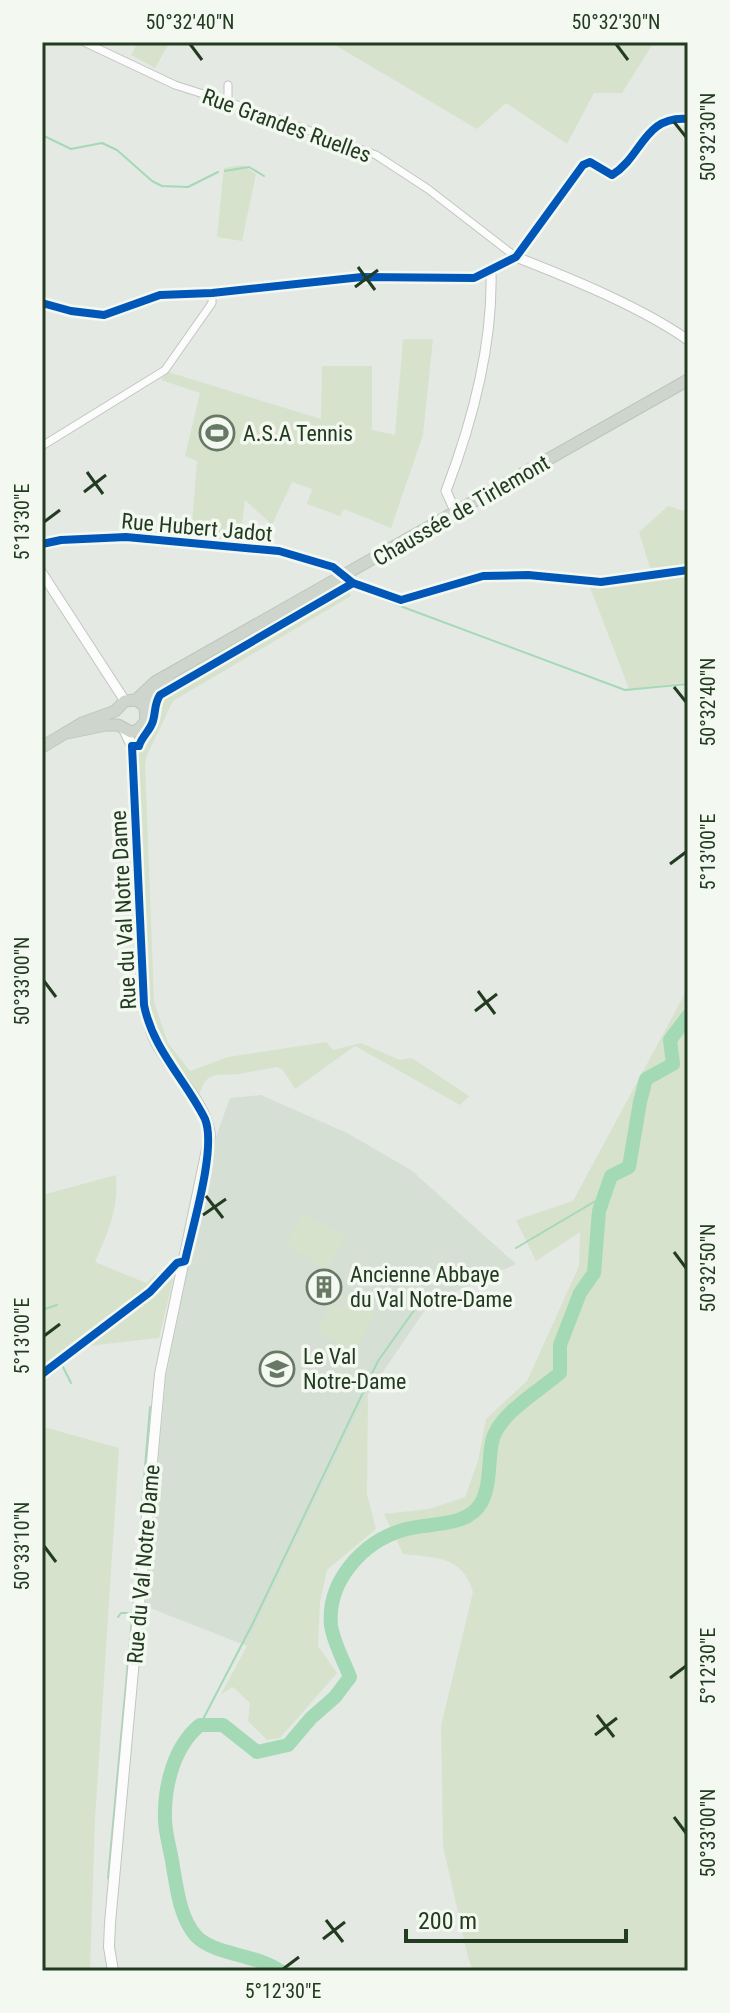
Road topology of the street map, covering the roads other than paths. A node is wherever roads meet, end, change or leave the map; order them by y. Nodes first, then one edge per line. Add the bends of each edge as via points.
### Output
1 (84, 42) edge
2 (228, 85) dead end
3 (228, 102) junction
4 (688, 119) edge
5 (516, 257) junction
6 (491, 271) junction
7 (212, 293) junction
8 (42, 303) edge
9 (688, 340) edge
10 (688, 380) edge
11 (42, 446) edge
12 (456, 513) junction
13 (42, 544) edge
14 (42, 573) edge
15 (343, 576) junction
16 (135, 703) junction
17 (115, 711) junction
18 (127, 729) junction
19 (67, 733) junction
20 (42, 747) edge
21 (185, 1261) junction
22 (42, 1374) edge
23 (113, 1971) edge

1 - 3 street, Rue Grandes Ruelles via 175,85
2 - 3 street
3 - 5 street, Rue Grandes Ruelles via 376,155
4 - 5 street via 664,121 612,175 590,162 583,165
5 - 6 street
5 - 9 street
6 - 7 street via 474,278 362,277
6 - 12 street via 475,405 446,491
7 - 8 street via 160,295 104,315
7 - 11 street via 212,303 165,370
10 - 12 main road, Chaussée de Tirlemont
12 - 15 main road, Chaussée de Tirlemont
13 - 15 street, Rue Hubert Jadot via 126,537 232,545 279,551 333,567
14 - 16 street
15 - 16 main road, Chaussée de Tirlemont via 191,662
16 - 17 main road, Chaussée de Tirlemont
16 - 18 main road, Chaussée de Tirlemont via 146,721
17 - 18 main road
17 - 19 main road, Chaussée de Tirlemont
18 - 19 main road, Chaussée de Tirlemont
18 - 21 main road, Rue du Val Notre Dame via 144,1005 159,1047 209,1128
19 - 20 main road, Chaussée de Tirlemont
21 - 22 street
21 - 23 main road, Rue du Val Notre Dame via 160,1374 110,1923

